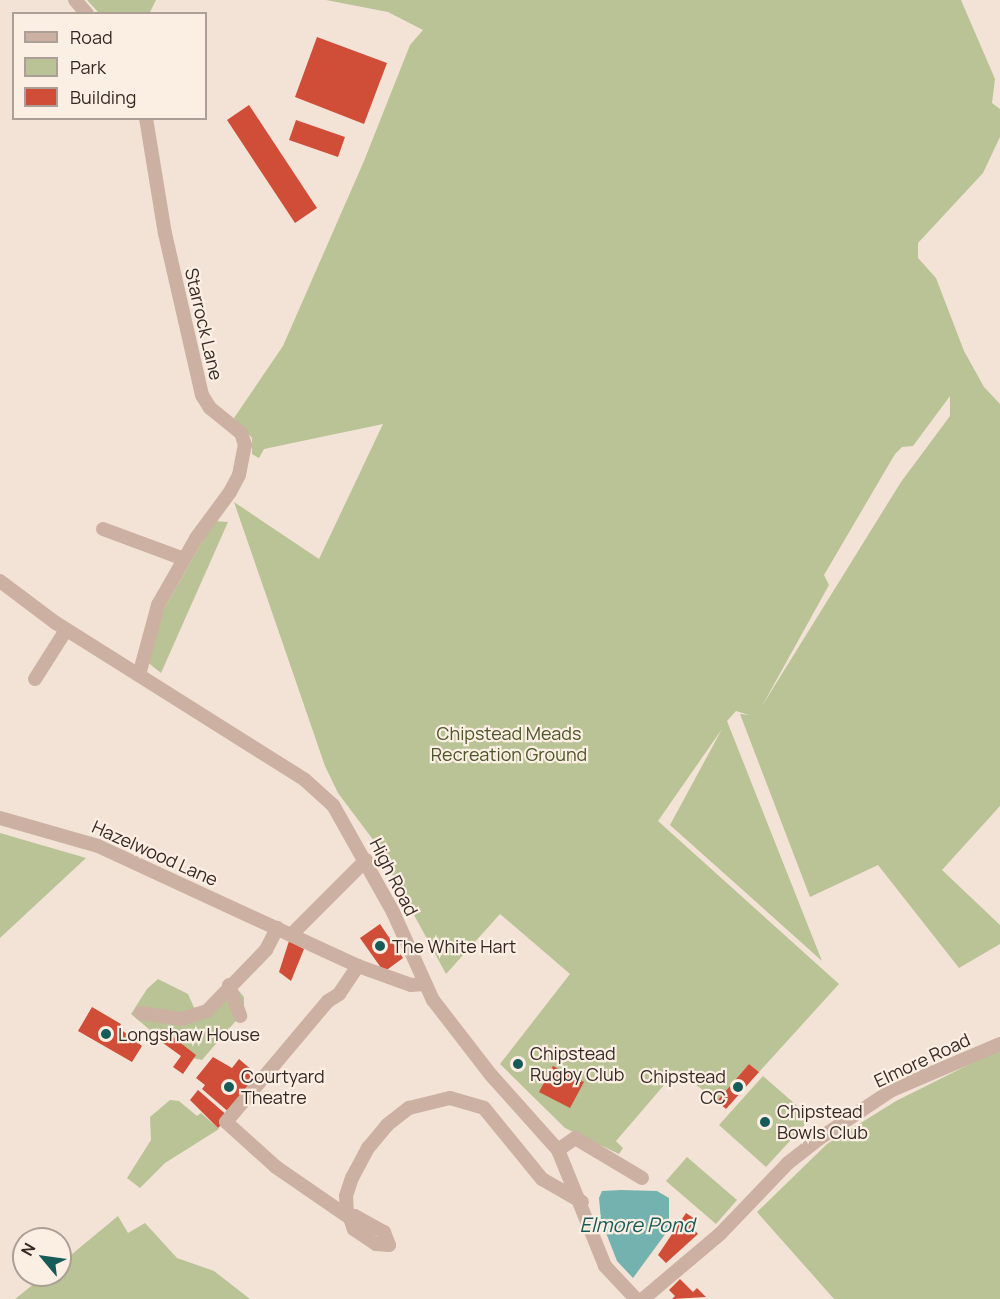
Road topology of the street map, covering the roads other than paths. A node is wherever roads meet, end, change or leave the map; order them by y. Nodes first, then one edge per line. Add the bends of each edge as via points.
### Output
1 (75, 0) edge
2 (85, 12) edge
3 (146, 120) edge
4 (103, 529) dead end
5 (184, 559) junction
6 (0, 581) edge
7 (66, 630) junction
8 (139, 675) junction
9 (35, 679) dead end
10 (0, 818) edge
11 (366, 860) junction
12 (277, 928) junction
13 (291, 935) junction
14 (358, 966) junction
15 (424, 984) junction
16 (229, 985) junction
17 (141, 1013) dead end
18 (240, 1016) dead end
19 (1000, 1044) edge
20 (558, 1150) junction
21 (642, 1178) dead end
22 (582, 1202) junction
23 (636, 1299) edge
24 (643, 1299) edge

1 - 2 street
3 - 5 street, Starrock Lane via 165,234 202,395 210,408 240,433 245,445 239,475 230,492
4 - 5 street
5 - 8 street, Starrock Lane via 150,627
6 - 7 street, High Road
7 - 8 street, High Road
7 - 9 street
8 - 11 street, High Road via 320,792 339,814
10 - 12 street, Hazelwood Lane via 98,846
11 - 13 street
11 - 15 street, High Road
12 - 13 street, Hazelwood Lane
12 - 16 street via 266,950
13 - 14 street, Hazelwood Lane
14 - 15 street, Hazelwood Lane via 411,985
14 - 22 street via 339,994 328,1001 226,1122 276,1167 349,1216 346,1196 352,1178 368,1148 387,1125 409,1108 450,1098 484,1108 542,1179
15 - 20 street, High Road via 491,1075
16 - 17 street via 216,1004 190,1018
16 - 18 street
19 - 24 street, Elmore Road via 892,1090 820,1138 788,1163 720,1234
20 - 21 street via 575,1138
20 - 22 street, High Road
22 - 23 street, High Road via 605,1266

